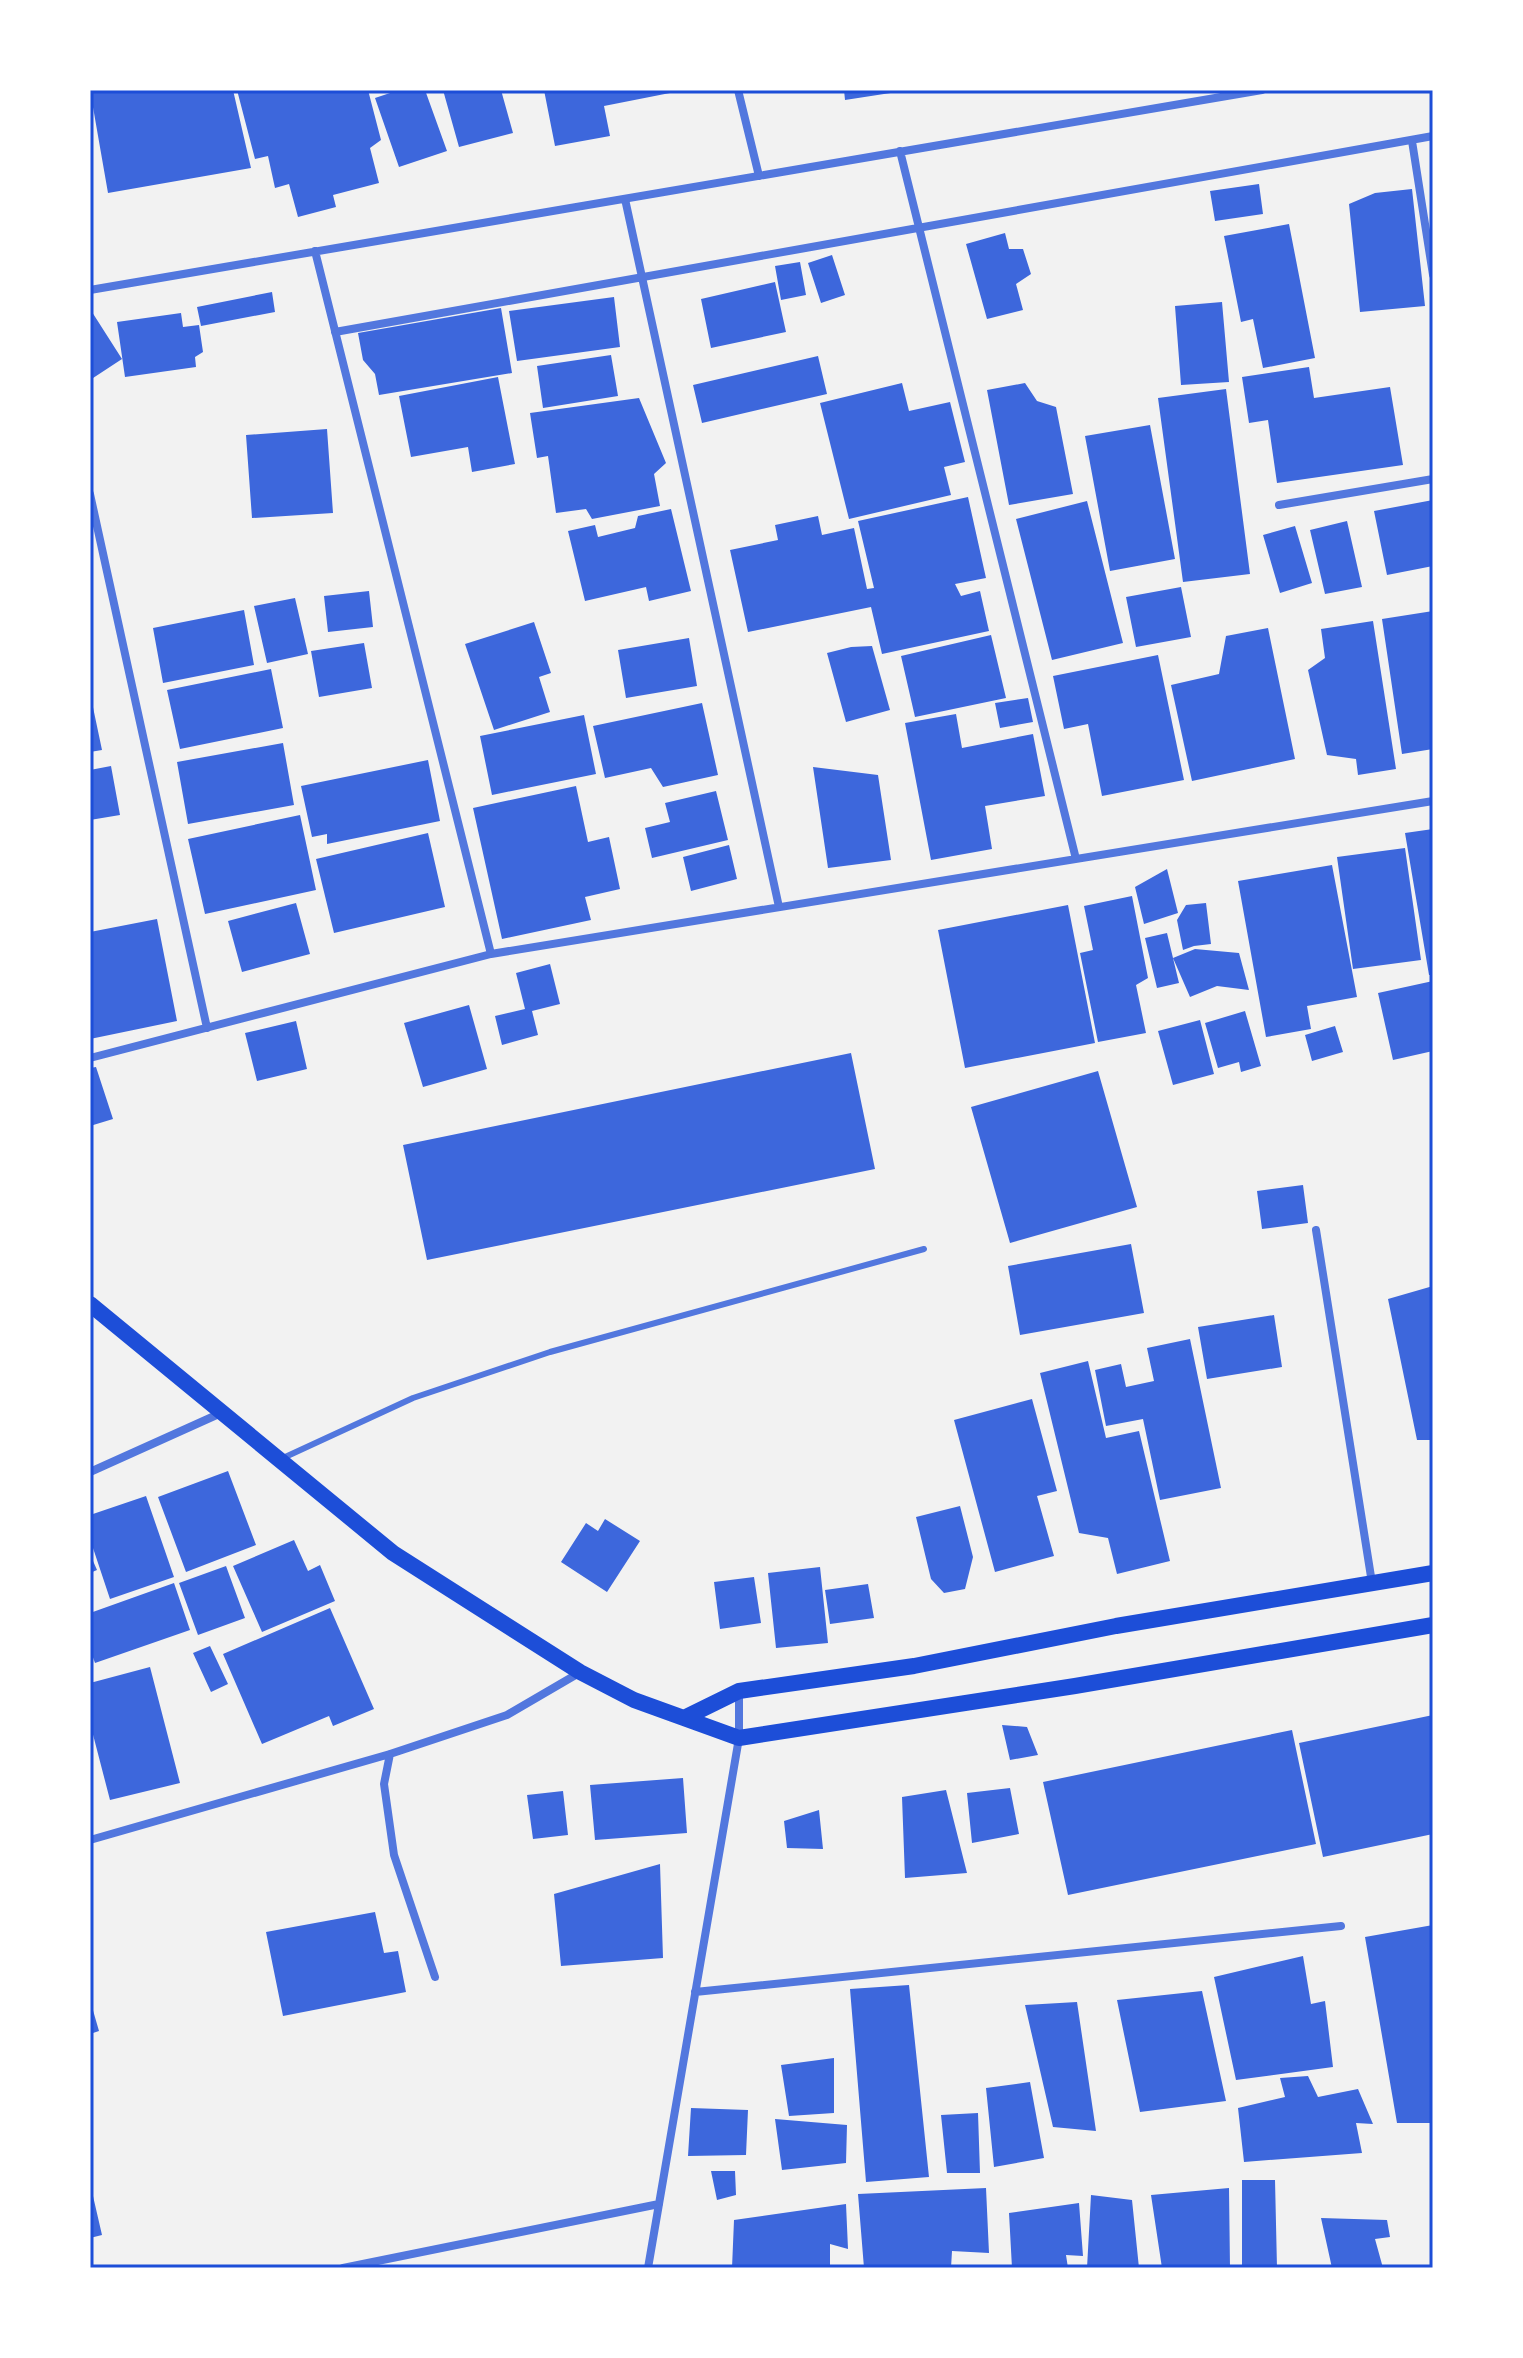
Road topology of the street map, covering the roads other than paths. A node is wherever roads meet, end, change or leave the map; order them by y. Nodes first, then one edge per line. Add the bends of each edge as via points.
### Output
1 (738, 90) edge
2 (1262, 90) edge
3 (1433, 136) edge
4 (1412, 141) junction
5 (900, 151) junction
6 (759, 176) junction
7 (625, 199) junction
8 (920, 228) junction
9 (315, 251) junction
10 (1433, 275) edge
11 (642, 277) junction
12 (90, 290) edge
13 (335, 332) junction
14 (1433, 479) edge
15 (90, 494) edge
16 (1279, 505) dead end
17 (1433, 801) edge
18 (1076, 859) junction
19 (779, 907) junction
20 (491, 954) junction
21 (207, 1028) junction
22 (90, 1058) edge
23 (1316, 1230) dead end
24 (924, 1249) dead end
25 (90, 1304) edge
26 (222, 1413) junction
27 (280, 1460) junction
28 (90, 1472) edge
29 (1433, 1573) edge
30 (1372, 1584) junction
31 (1433, 1625) edge
32 (580, 1672) junction
33 (739, 1691) junction
34 (684, 1718) junction
35 (739, 1738) junction
36 (390, 1754) junction
37 (90, 1840) edge
38 (1341, 1926) dead end
39 (435, 1977) dead end
40 (695, 1992) junction
41 (659, 2204) junction
42 (343, 2268) edge
43 (648, 2268) edge

1 - 6 street
2 - 5 street
3 - 4 street
4 - 8 street
4 - 10 street
5 - 6 street
5 - 8 street
6 - 7 street
7 - 9 street
7 - 11 street
8 - 11 street
8 - 18 street
9 - 12 street
9 - 13 street
11 - 13 street
11 - 19 street
13 - 20 street
14 - 16 street
15 - 21 street
17 - 18 street
18 - 19 street
19 - 20 street
20 - 21 street
21 - 22 street
23 - 30 street
24 - 27 lane via 550,1352 413,1398
25 - 26 main road
26 - 27 main road
26 - 28 street
27 - 32 main road via 393,1553
29 - 30 main road
30 - 33 main road via 914,1666
31 - 35 main road
32 - 34 main road
32 - 36 street via 507,1715
33 - 34 main road
33 - 35 street
34 - 35 main road
35 - 40 street
36 - 37 street
36 - 39 street via 384,1784 394,1855
38 - 40 street
40 - 41 street
41 - 42 street
41 - 43 street

